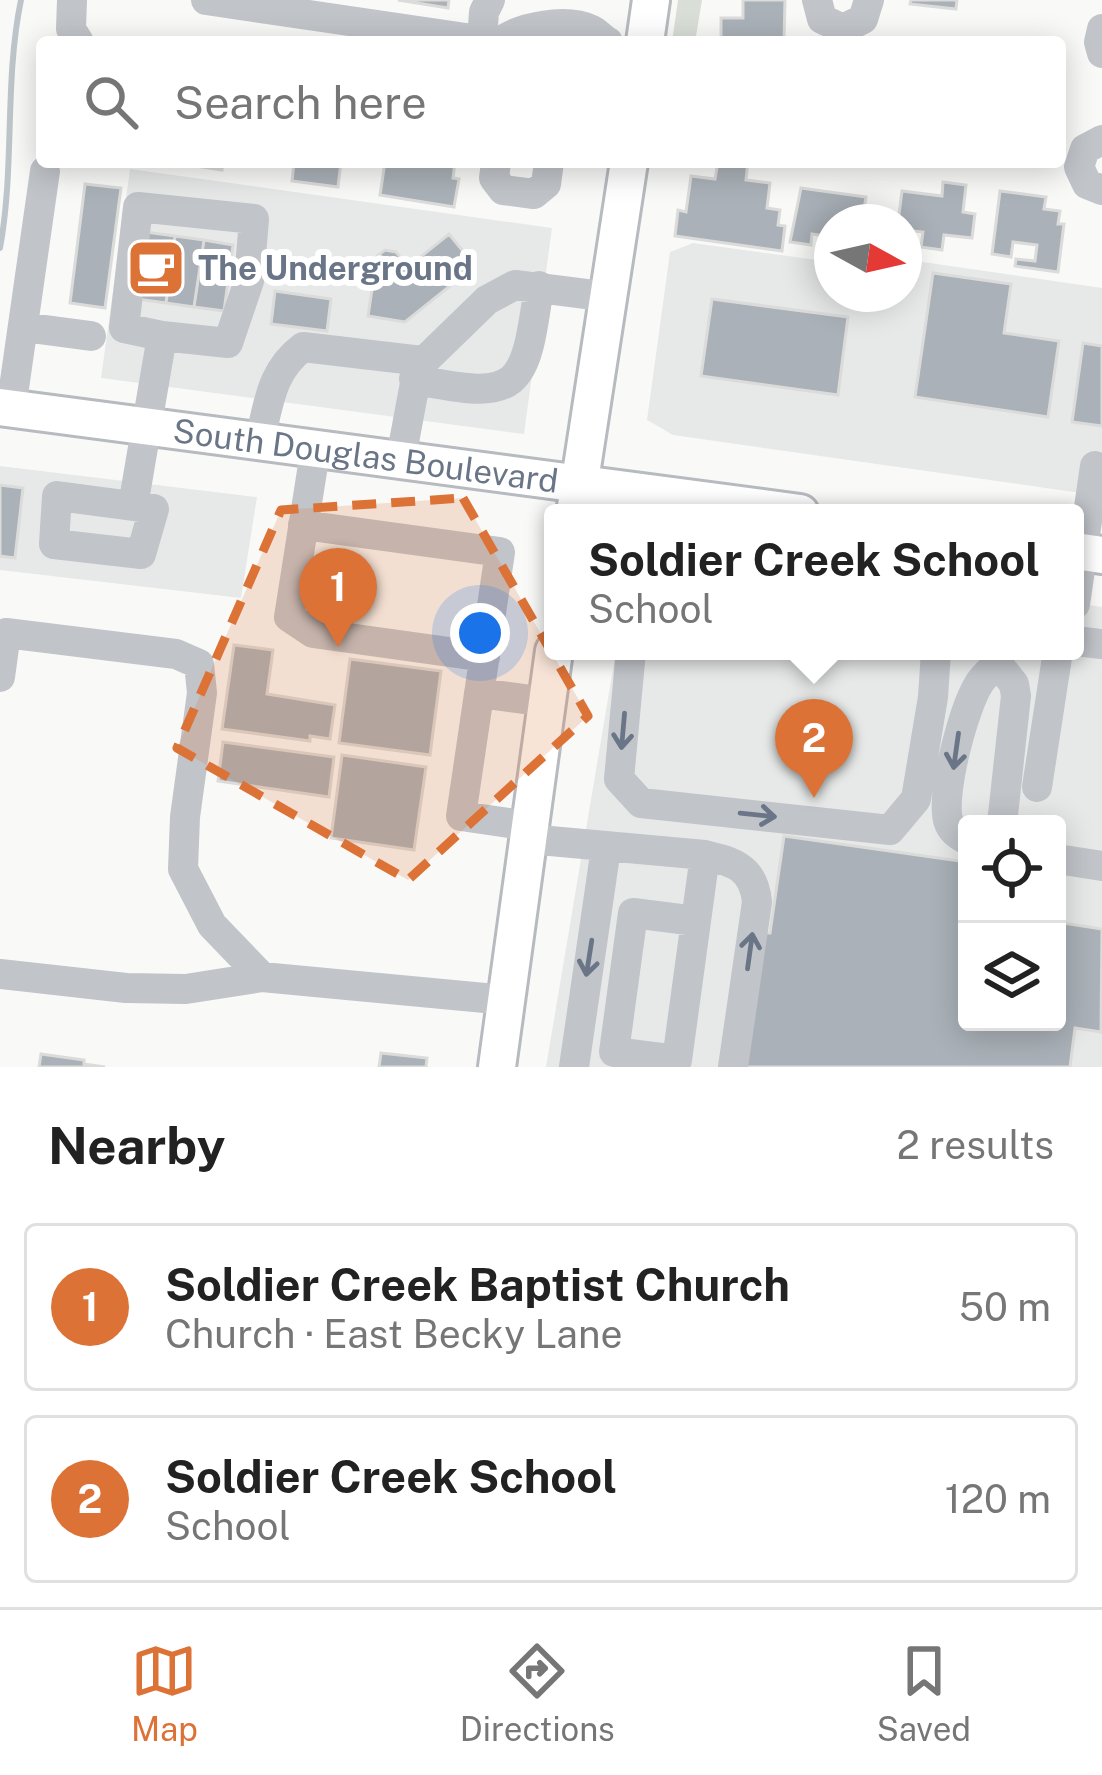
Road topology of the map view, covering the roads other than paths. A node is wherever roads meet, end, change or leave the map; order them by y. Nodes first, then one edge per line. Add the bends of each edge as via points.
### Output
1 (72, 0) edge
2 (206, 0) edge
3 (490, 0) edge
4 (651, 0) edge
5 (817, 0) edge
6 (869, 0) edge
7 (248, 3) edge
8 (348, 10) edge
9 (280, 27) edge
10 (1102, 29) edge
11 (837, 35) edge
12 (75, 36) edge
13 (464, 36) edge
14 (482, 36) edge
15 (507, 36) edge
16 (599, 36) edge
17 (647, 36) edge
18 (1102, 53) edge
19 (1102, 140) edge
20 (1070, 161) edge
21 (495, 168) edge
22 (548, 168) edge
23 (627, 168) edge
24 (45, 171) dead end
25 (1102, 190) edge
26 (539, 286) junction
27 (610, 297) junction
28 (22, 327) junction
29 (91, 336) dead end
30 (162, 336) junction
31 (418, 370) junction
32 (5, 408) edge
33 (146, 426) junction
34 (260, 439) junction
35 (316, 446) junction
36 (401, 458) junction
37 (1094, 466) dead end
38 (577, 497) edge
39 (675, 504) edge
40 (133, 506) dead end
41 (303, 526) junction
42 (1086, 553) edge
43 (485, 657) junction
44 (553, 660) edge
45 (630, 660) edge
46 (935, 660) edge
47 (997, 660) edge
48 (1000, 660) edge
49 (1057, 660) edge
50 (0, 677) edge
51 (479, 693) junction
52 (548, 702) junction
53 (1037, 787) dead end
54 (1003, 815) edge
55 (529, 832) junction
56 (958, 834) edge
57 (606, 848) junction
58 (704, 855) junction
59 (1066, 860) edge
60 (1102, 866) edge
61 (696, 921) junction
62 (0, 974) edge
63 (262, 977) junction
64 (506, 1000) junction
65 (497, 1067) edge
66 (574, 1067) edge
67 (734, 1067) edge

1 - 12 street
2 - 7 street
3 - 14 street
4 - 17 main road
5 - 11 street
6 - 11 street via 862,21
7 - 9 street
8 - 9 street
8 - 13 street
10 - 18 street
15 - 16 street via 560,26
19 - 20 street
20 - 25 street
21 - 22 street via 503,190 534,194
23 - 27 main road
24 - 28 street
26 - 27 street
26 - 31 street via 505,288
26 - 31 street via 530,353 506,381 488,392
27 - 38 main road
28 - 29 street
28 - 32 street
30 - 30 street via 228,343 249,281 254,219 138,207 124,328
30 - 33 street
31 - 34 street via 303,347 274,380
31 - 36 street
32 - 33 main road, South Douglas Boulevard
33 - 34 main road, South Douglas Boulevard
33 - 40 street
34 - 35 main road, South Douglas Boulevard
35 - 36 main road, South Douglas Boulevard
35 - 41 street
36 - 38 main road, South Douglas Boulevard
37 - 42 street
38 - 39 main road, South Douglas Boulevard
41 - 43 street via 289,616 314,633
41 - 43 street via 500,552
43 - 51 street
44 - 52 main road
45 -> 46 street via 619,779 641,802 890,830 916,799
47 -> 56 street via 959,728 947,817
48 - 54 street via 1016,692
49 - 53 street
50 - 63 street via 6,633 176,654 199,664 183,869 212,926
51 - 52 street
51 - 55 street via 461,816
52 - 55 main road
55 - 57 street
55 - 64 main road
57 - 58 street
57 -> 66 street
58 - 61 street
67 -> 58 street via 755,884 732,862
59 - 60 street
61 - 61 street via 677,1060 614,1052 633,913
62 - 63 street via 146,988
63 - 64 street
64 - 65 main road

